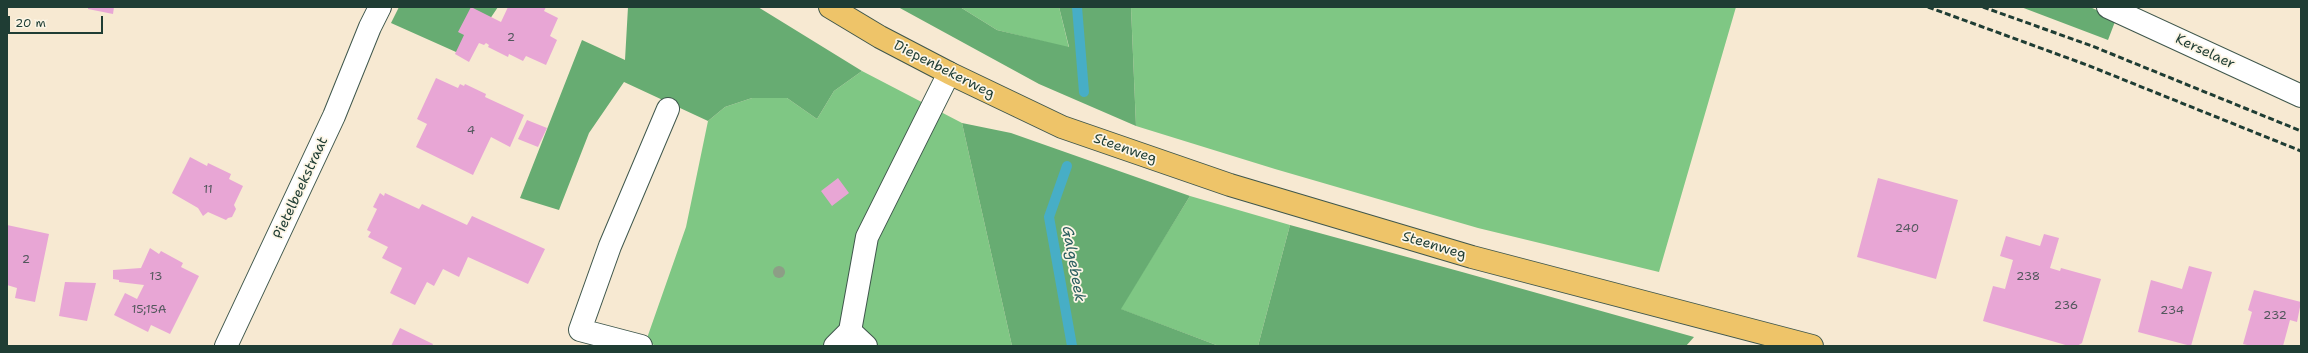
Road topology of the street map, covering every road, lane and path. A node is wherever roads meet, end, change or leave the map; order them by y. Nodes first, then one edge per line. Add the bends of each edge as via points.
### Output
1 (380, 7) edge
2 (830, 7) edge
3 (2108, 7) edge
4 (371, 17) edge
5 (949, 73) junction
6 (2301, 96) edge
7 (668, 109) dead end
8 (1062, 127) joint
9 (850, 331) junction
10 (578, 338) edge
11 (226, 346) edge
12 (641, 346) edge
13 (835, 346) edge
14 (866, 346) edge
15 (1812, 346) edge

1 - 4 street, Pietelbeekstraat
2 - 5 main road, Diepenbekerweg
3 - 6 street, Kerselaer
4 - 11 street, Pietelbeekstraat via 334,116
5 - 8 main road, Diepenbekerweg
5 - 9 street via 867,237
7 - 10 street via 610,246
8 - 15 main road, Steenweg via 1230,185 1472,258
9 - 13 street
9 - 14 street
10 - 12 street

